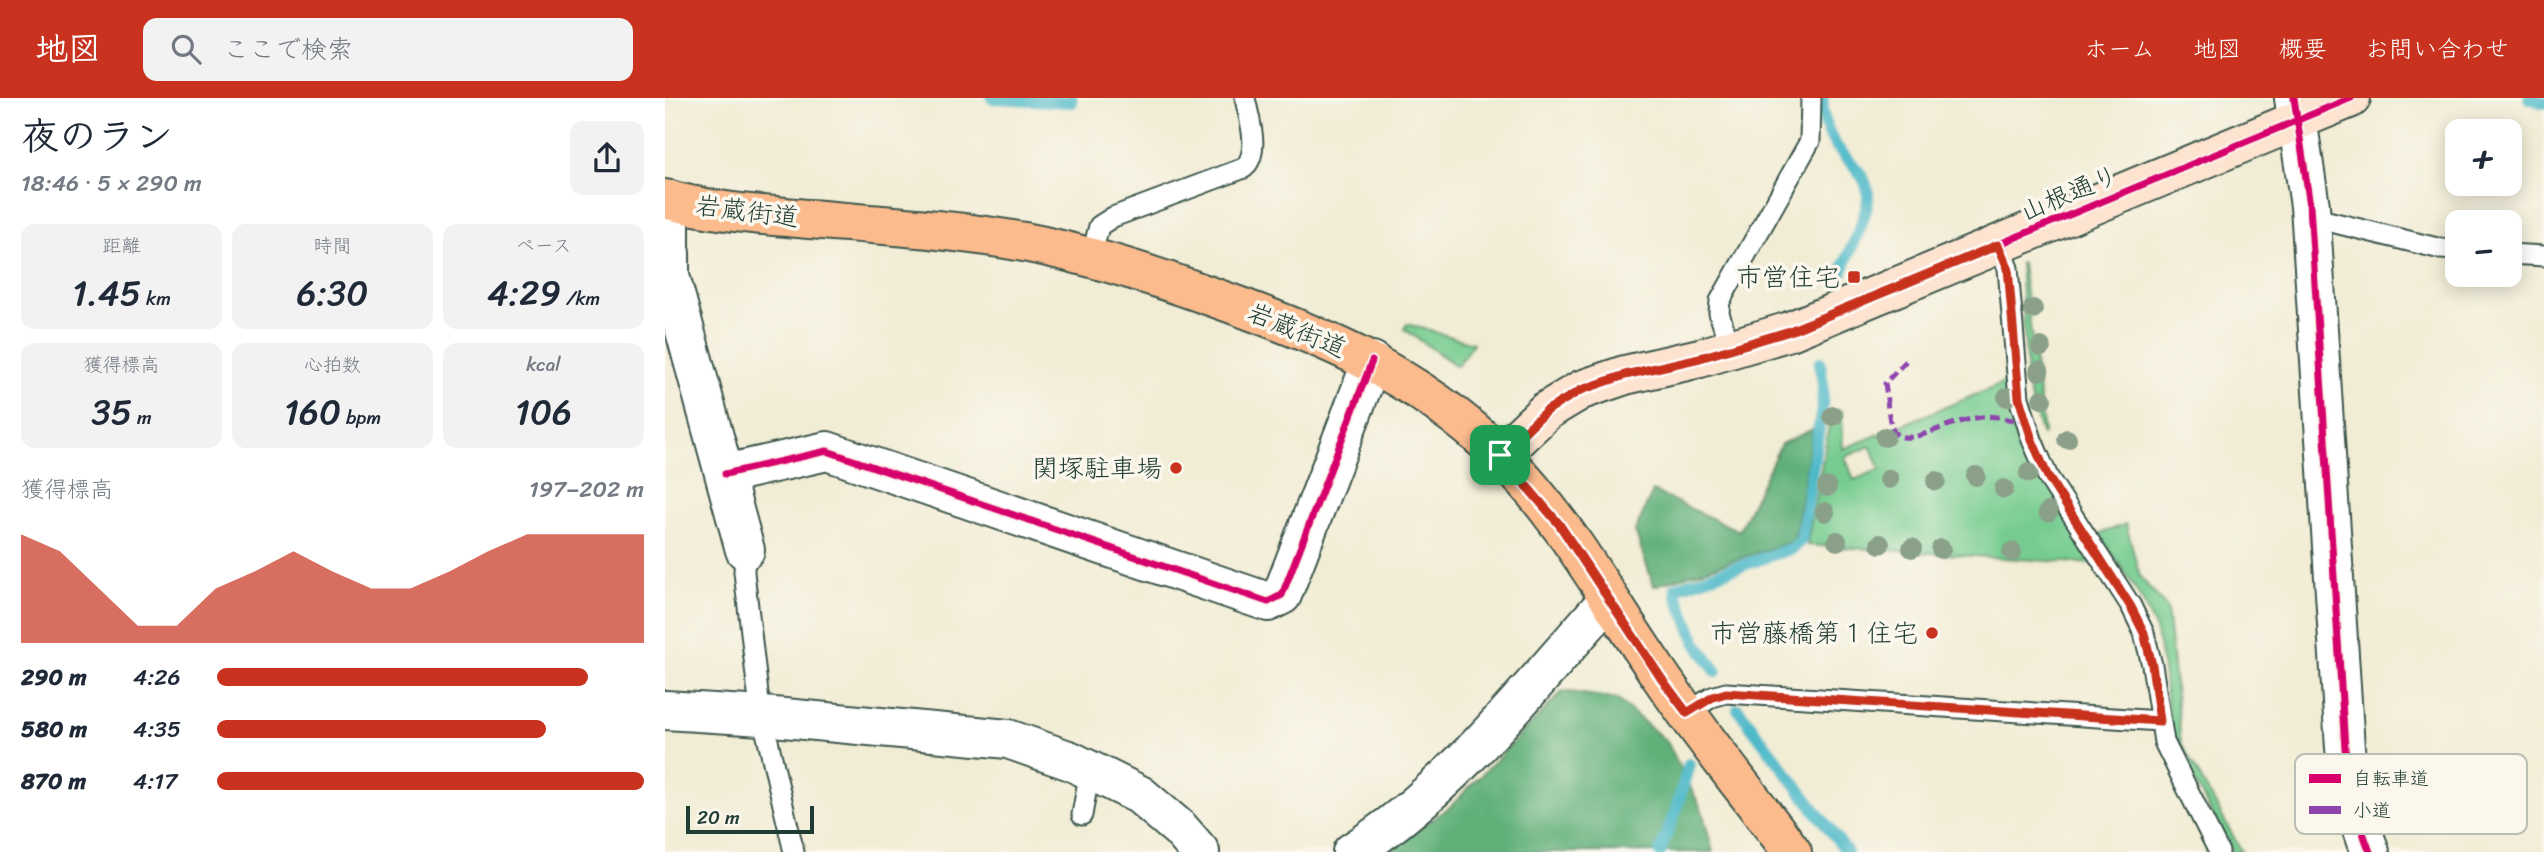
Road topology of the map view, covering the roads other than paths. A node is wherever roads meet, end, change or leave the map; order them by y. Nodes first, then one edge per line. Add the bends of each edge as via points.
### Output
1 (1245, 98) edge
2 (1811, 98) edge
3 (2351, 98) edge
4 (2296, 109) edge
5 (668, 200) edge
6 (2311, 217) junction
7 (1998, 245) junction
8 (2445, 249) edge
9 (2522, 255) edge
10 (2544, 256) edge
11 (1091, 258) junction
12 (1731, 350) junction
13 (1372, 361) junction
14 (1500, 455) junction
15 (725, 474) junction
16 (745, 550) joint
17 (1608, 600) junction
18 (665, 710) edge
19 (1687, 713) junction
20 (763, 716) junction
21 (2160, 721) junction
22 (2346, 754) edge
23 (1090, 770) junction
24 (1082, 815) dead end
25 (2363, 834) edge
26 (794, 852) edge
27 (1200, 852) edge
28 (1352, 852) edge
29 (1792, 852) edge
30 (2219, 852) edge
31 (2370, 852) edge

1 - 11 lane via 1252,139 1250,162 1113,216 1099,226
2 - 12 lane via 1810,141 1720,301 1719,313
3 - 4 street, 山根通り
4 - 6 street
4 - 7 street, 山根通り
5 - 11 main road, 岩蔵街道 via 765,216 991,237
5 - 15 street via 670,276
6 - 8 lane
6 - 22 street
7 - 12 street, 山根通り via 1790,331
7 - 21 lane via 2008,268 2019,398 2032,440 2048,477 2144,633
9 - 10 lane
11 - 13 main road, 岩蔵街道 via 1303,329
12 - 14 street, 山根通り via 1581,390 1546,411
13 - 14 main road, 岩蔵街道 via 1448,410
13 - 15 street via 1282,595 1268,602 827,451
14 - 17 main road, 岩蔵街道 via 1559,524
15 - 16 street
16 - 20 lane
17 - 19 main road, 岩蔵街道
17 - 28 street via 1453,772
18 - 20 street
19 - 21 lane via 1726,693
19 - 29 main road, 岩蔵街道
20 - 23 street via 1008,739
20 - 26 lane
21 - 30 lane via 2169,755
23 - 24 lane
23 - 27 street via 1140,795 1181,829
25 - 31 street

